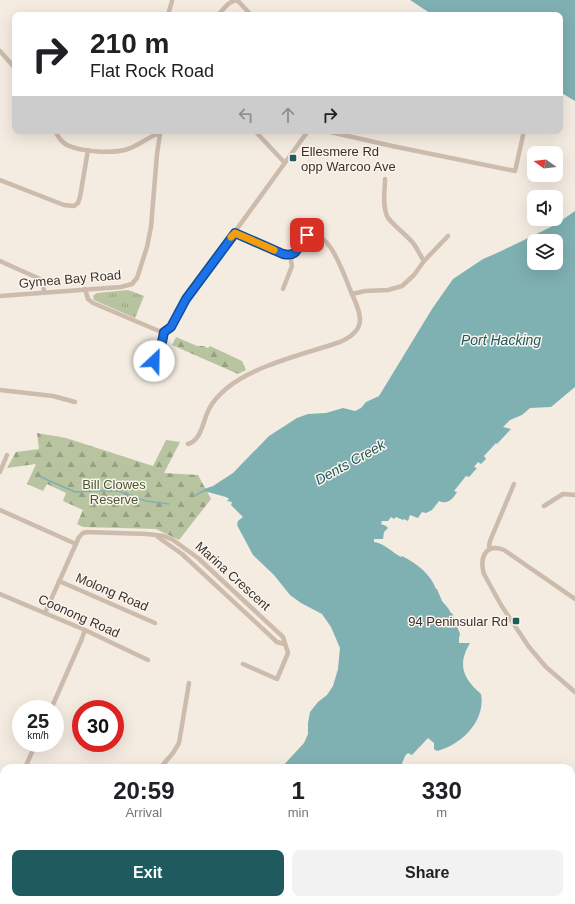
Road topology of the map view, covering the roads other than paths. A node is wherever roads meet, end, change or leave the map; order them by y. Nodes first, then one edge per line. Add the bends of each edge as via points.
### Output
1 (172, 1) edge
2 (227, 2) edge
3 (169, 12) edge
4 (220, 12) edge
5 (248, 12) edge
6 (0, 51) edge
7 (12, 65) edge
8 (57, 134) edge
9 (158, 134) edge
10 (161, 134) edge
11 (258, 134) edge
12 (306, 134) edge
13 (339, 134) edge
14 (523, 134) edge
15 (88, 150) junction
16 (284, 162) junction
17 (385, 179) dead end
18 (0, 180) edge
19 (235, 233) junction
20 (448, 236) dead end
21 (290, 256) junction
22 (0, 261) edge
23 (424, 261) junction
24 (85, 289) junction
25 (283, 289) dead end
26 (44, 292) junction
27 (352, 294) junction
28 (0, 296) edge
29 (164, 332) junction
30 (150, 370) dead end
31 (0, 390) edge
32 (75, 402) dead end
33 (188, 444) dead end
34 (7, 455) dead end
35 (0, 472) edge
36 (514, 484) dead end
37 (575, 495) edge
38 (544, 506) dead end
39 (0, 510) edge
40 (157, 536) junction
41 (76, 544) junction
42 (490, 549) junction
43 (59, 581) junction
44 (0, 594) edge
45 (575, 599) edge
46 (45, 613) junction
47 (156, 623) dead end
48 (85, 630) junction
49 (284, 644) junction
50 (148, 660) dead end
51 (243, 664) dead end
52 (189, 683) dead end
53 (575, 692) edge
54 (55, 700) edge
55 (32, 752) edge
56 (27, 764) edge
57 (163, 764) edge

1 - 3 street
2 - 4 street
2 - 5 street via 240,2
6 - 7 street
8 - 15 street via 67,145
9 - 15 street via 128,149
10 - 24 street, Gymea Bay Road via 150,237 137,278 127,286
11 - 16 street
12 - 16 street
13 - 14 street via 515,171
15 - 18 street via 80,197 74,206 64,205
16 - 19 street
17 - 23 street via 386,214 413,243
19 - 21 street
19 - 29 street via 186,299 171,327
20 - 23 street
21 - 25 street via 292,266
21 - 27 street via 296,251 304,236 311,234 320,238 335,254
22 - 26 street via 40,279
23 - 27 street via 402,286
24 - 26 street, Gymea Bay Road
24 - 29 street via 93,303
26 - 28 street, Gymea Bay Road
27 - 33 street via 361,316 357,330 353,334 340,342 253,372 234,384 218,397 210,408 198,437 193,443
29 - 30 street
31 - 32 street via 53,396
34 - 35 street
36 - 42 street via 490,541
37 - 38 street via 562,494
39 - 41 street
40 - 41 street, Marina Crescent via 87,532 81,535
40 - 49 street, Marina Crescent via 182,554 278,642
40 - 49 street, Marina Crescent via 173,540 194,555 283,637
41 - 43 street, Marina Crescent
42 - 45 street via 500,548 508,552
42 - 53 street via 483,556 482,565 495,593 522,638 546,667
43 - 46 street, Marina Crescent
43 - 47 street, Molong Road
44 - 46 street, Coonong Road
46 - 48 street, Coonong Road
48 - 50 street, Coonong Road
48 - 54 street
49 - 51 street via 288,655 277,679
52 - 57 street via 179,743
55 - 56 street

